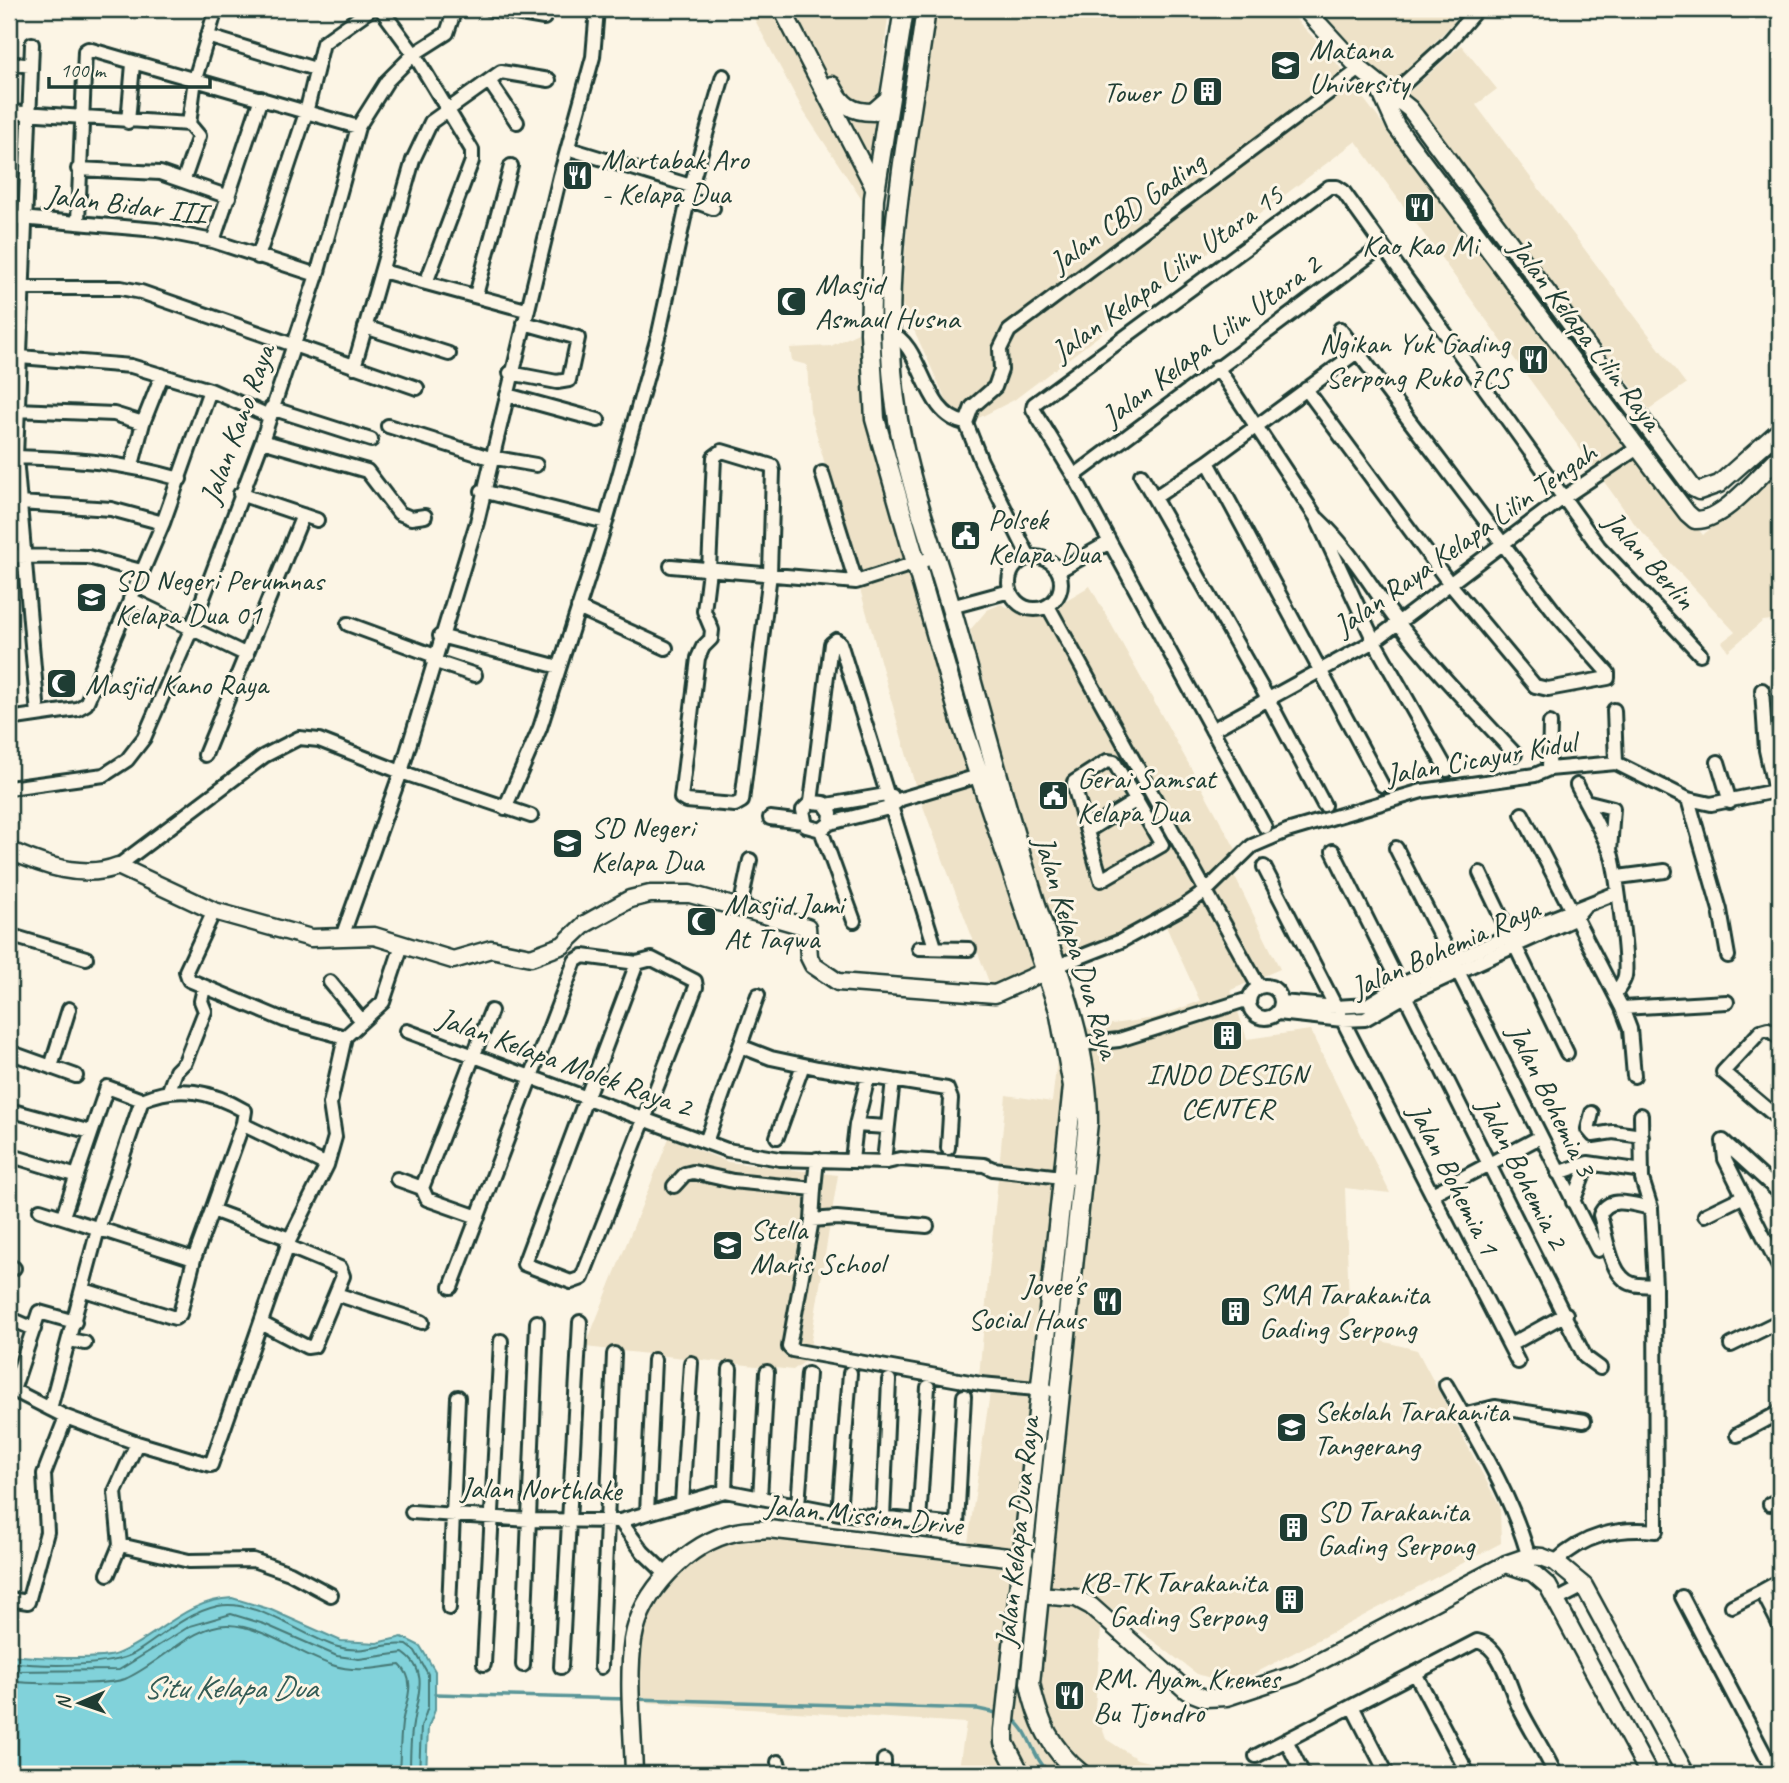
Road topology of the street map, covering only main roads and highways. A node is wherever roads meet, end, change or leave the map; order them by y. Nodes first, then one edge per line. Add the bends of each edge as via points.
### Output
1 (904, 9) edge
2 (926, 9) edge
3 (874, 233) junction
4 (894, 236) junction
5 (987, 773) junction
6 (1051, 968) junction
7 (1073, 1179) junction
8 (1050, 1390) junction
9 (1008, 1682) junction
10 (1030, 1683) junction
11 (1020, 1774) edge
12 (1081, 1774) edge

1 - 3 main road, Jalan Kelapa Dua Raya via 875,189
2 - 4 main road, Jalan Kelapa Dua Raya
3 - 4 main road
3 - 5 main road, Jalan Kelapa Dua Raya via 870,333 876,419 916,562
4 - 5 main road, Jalan Kelapa Dua Raya via 890,333 899,424 951,607
5 - 6 main road, Jalan Kelapa Dua Raya
6 - 7 main road, Jalan Kelapa Dua Raya via 1073,1086
6 - 7 main road, Jalan Kelapa Dua Raya via 1081,1044 1088,1087
7 - 8 main road, Jalan Kelapa Dua Raya
8 - 9 main road, Jalan Kelapa Dua Raya
8 - 10 main road, Jalan Kelapa Dua Raya
9 - 10 main road
9 - 11 main road, Jalan Kelapa Dua Raya via 1004,1743
10 - 12 main road, Jalan Kelapa Dua Raya via 1045,1732 1059,1754

